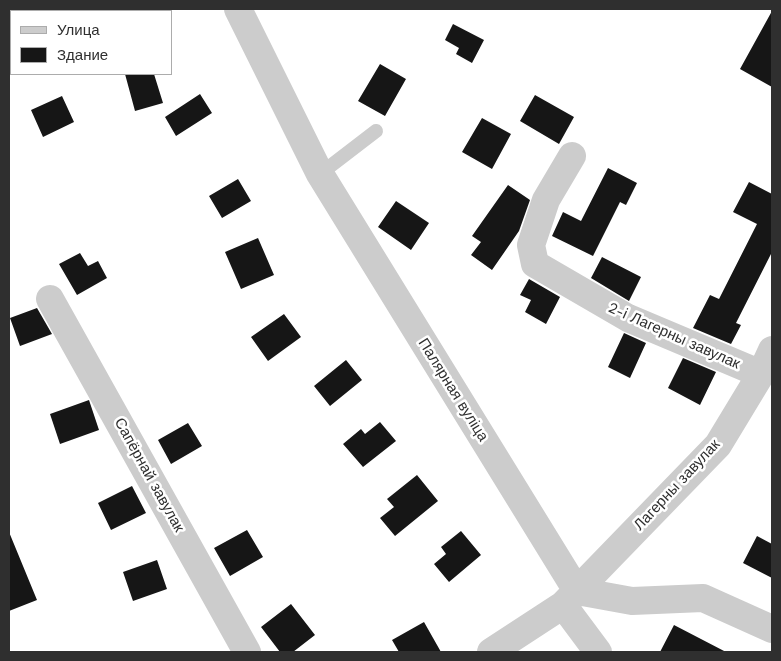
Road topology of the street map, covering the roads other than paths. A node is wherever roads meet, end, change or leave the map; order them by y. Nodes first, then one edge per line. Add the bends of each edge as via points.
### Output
1 (58, 9) edge
2 (238, 9) edge
3 (34, 10) edge
4 (376, 132) dead end
5 (572, 156) dead end
6 (320, 174) junction
7 (50, 299) dead end
8 (772, 350) edge
9 (761, 374) junction
10 (570, 598) junction
11 (772, 629) edge
12 (247, 652) edge
13 (491, 652) edge
14 (598, 652) edge

1 - 3 street
2 - 6 street, Палярная вуліца
4 - 6 lane
5 - 9 street, 2-і Лагерны завулак via 546,200 531,245 536,264 628,318
6 - 10 street, Палярная вуліца
7 - 12 street, Сапёрнай завулак
8 - 9 street, Лагерны завулак
9 - 10 street, Лагерны завулак via 718,444
10 - 11 street via 632,601 702,598
10 - 13 street, Лагерны завулак
10 - 14 street, Палярная вуліца

